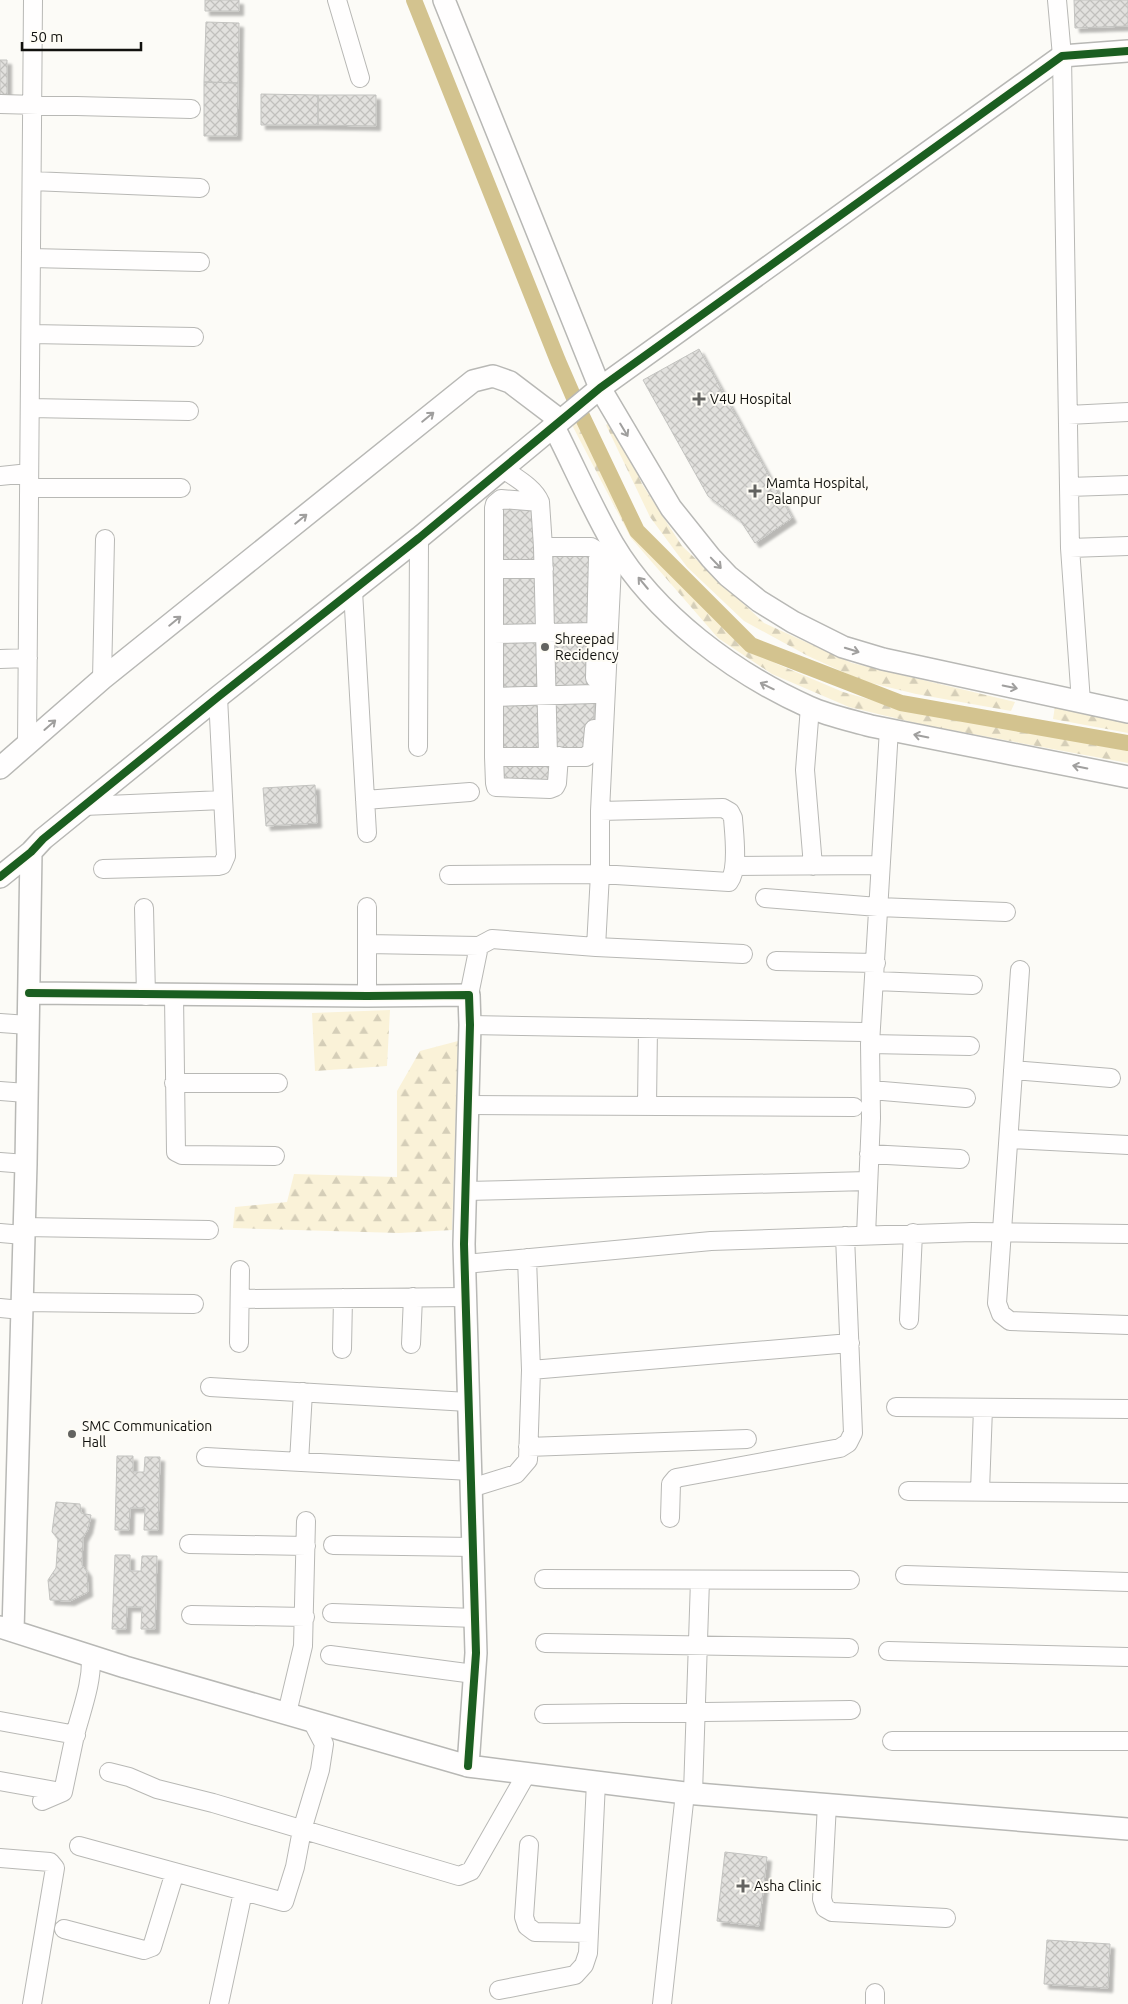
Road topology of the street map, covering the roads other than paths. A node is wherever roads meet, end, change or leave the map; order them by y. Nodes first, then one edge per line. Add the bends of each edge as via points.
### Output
1 (33, 0) edge
2 (337, 0) edge
3 (444, 0) edge
4 (1057, 0) edge
5 (1128, 51) edge
6 (1062, 56) junction
7 (360, 78) dead end
8 (0, 104) edge
9 (32, 105) junction
10 (191, 109) dead end
11 (32, 181) junction
12 (200, 188) dead end
13 (31, 258) junction
14 (200, 262) dead end
15 (30, 334) junction
16 (194, 337) dead end
17 (595, 392) junction
18 (30, 408) junction
19 (189, 411) dead end
20 (1128, 412) edge
21 (1068, 415) junction
22 (562, 418) junction
23 (502, 468) junction
24 (0, 476) edge
25 (29, 481) junction
26 (1128, 485) edge
27 (1069, 487) junction
28 (182, 488) dead end
29 (540, 502) junction
30 (419, 538) junction
31 (105, 539) dead end
32 (613, 545) junction
33 (1128, 546) edge
34 (543, 547) junction
35 (1070, 548) junction
36 (544, 568) junction
37 (494, 569) junction
38 (353, 591) junction
39 (596, 632) junction
40 (544, 633) junction
41 (494, 634) junction
42 (28, 658) junction
43 (0, 659) edge
44 (102, 679) junction
45 (594, 694) junction
46 (547, 696) junction
47 (218, 697) junction
48 (494, 697) junction
49 (1081, 702) junction
50 (810, 707) junction
51 (1128, 712) edge
52 (890, 729) junction
53 (27, 745) junction
54 (418, 747) dead end
55 (554, 756) junction
56 (494, 757) junction
57 (0, 768) edge
58 (1128, 776) edge
59 (470, 792) dead end
60 (223, 800) junction
61 (365, 800) junction
62 (84, 806) junction
63 (600, 811) junction
64 (366, 833) dead end
65 (31, 852) junction
66 (880, 865) junction
67 (734, 866) junction
68 (813, 866) junction
69 (103, 869) dead end
70 (600, 874) junction
71 (449, 875) dead end
72 (0, 876) edge
73 (765, 898) dead end
74 (367, 907) dead end
75 (878, 907) junction
76 (144, 908) dead end
77 (1006, 912) dead end
78 (367, 944) junction
79 (479, 946) junction
80 (596, 947) junction
81 (743, 954) dead end
82 (776, 961) dead end
83 (876, 963) junction
84 (1020, 970) dead end
85 (875, 981) junction
86 (973, 985) dead end
87 (29, 993) junction
88 (468, 995) junction
89 (146, 996) junction
90 (174, 996) junction
91 (367, 996) junction
92 (0, 1024) edge
93 (28, 1025) junction
94 (470, 1025) junction
95 (648, 1028) junction
96 (867, 1038) junction
97 (970, 1046) dead end
98 (1014, 1070) junction
99 (1110, 1078) dead end
100 (174, 1083) junction
101 (278, 1083) dead end
102 (871, 1090) junction
103 (0, 1091) edge
104 (26, 1093) junction
105 (966, 1098) dead end
106 (468, 1105) junction
107 (647, 1106) junction
108 (854, 1107) dead end
109 (1009, 1139) junction
110 (1128, 1145) edge
111 (869, 1154) junction
112 (275, 1156) dead end
113 (960, 1159) dead end
114 (0, 1162) edge
115 (26, 1164) junction
116 (868, 1181) junction
117 (466, 1191) junction
118 (209, 1230) dead end
119 (23, 1231) junction
120 (1002, 1232) junction
121 (914, 1233) junction
122 (0, 1234) edge
123 (1128, 1234) edge
124 (866, 1235) junction
125 (845, 1236) junction
126 (527, 1258) junction
127 (465, 1264) junction
128 (240, 1270) dead end
129 (413, 1297) junction
130 (466, 1297) junction
131 (240, 1298) junction
132 (343, 1298) junction
133 (194, 1304) dead end
134 (14, 1306) edge
135 (909, 1320) dead end
136 (1128, 1325) edge
137 (239, 1343) dead end
138 (411, 1344) dead end
139 (850, 1344) junction
140 (342, 1350) dead end
141 (530, 1370) junction
142 (210, 1387) dead end
143 (303, 1392) junction
144 (468, 1402) junction
145 (896, 1407) dead end
146 (982, 1408) junction
147 (1128, 1409) edge
148 (746, 1439) dead end
149 (528, 1447) junction
150 (206, 1457) dead end
151 (299, 1462) junction
152 (471, 1480) junction
153 (908, 1491) dead end
154 (980, 1491) junction
155 (1128, 1493) edge
156 (670, 1518) dead end
157 (306, 1521) dead end
158 (189, 1544) dead end
159 (333, 1545) dead end
160 (306, 1546) junction
161 (473, 1547) junction
162 (905, 1575) dead end
163 (544, 1579) dead end
164 (700, 1580) junction
165 (850, 1580) dead end
166 (1128, 1582) edge
167 (332, 1613) dead end
168 (191, 1615) dead end
169 (305, 1617) junction
170 (475, 1618) junction
171 (7, 1629) edge
172 (545, 1643) dead end
173 (698, 1646) junction
174 (849, 1648) dead end
175 (888, 1651) dead end
176 (330, 1655) dead end
177 (91, 1656) junction
178 (1128, 1658) edge
179 (474, 1674) junction
180 (851, 1710) dead end
181 (696, 1712) junction
182 (287, 1713) junction
183 (544, 1714) dead end
184 (0, 1721) edge
185 (312, 1721) junction
186 (76, 1735) junction
187 (892, 1741) dead end
188 (1128, 1741) edge
189 (468, 1766) junction
190 (109, 1772) dead end
191 (527, 1773) junction
192 (0, 1781) edge
193 (596, 1782) junction
194 (63, 1792) junction
195 (689, 1793) junction
196 (42, 1801) dead end
197 (827, 1804) junction
198 (1128, 1829) edge
199 (302, 1830) junction
200 (529, 1845) dead end
201 (79, 1846) dead end
202 (0, 1858) edge
203 (175, 1872) junction
204 (243, 1892) junction
205 (946, 1918) dead end
206 (64, 1929) dead end
207 (589, 1933) junction
208 (499, 1990) dead end
209 (32, 2004) edge
210 (219, 2004) edge
211 (662, 2004) edge

1 - 9 street
2 - 7 street
3 - 17 street
4 - 6 street
5 - 6 street
6 - 17 street
6 - 21 street
8 - 9 street
9 - 10 street
9 - 11 street
11 - 12 street
11 - 13 street
13 - 14 street
13 - 15 street
15 - 16 street
15 - 18 street
17 - 22 street
17 -> 49 street via 671,508 711,558 758,601 851,650
18 - 19 street
18 - 25 street
20 - 21 street
21 - 27 street
22 - 23 street
22 - 32 street
44 -> 22 street via 473,381 493,376 510,382
23 - 29 street via 532,490
23 - 30 street
24 - 25 street
25 - 28 street
25 - 42 street
26 - 27 street
27 - 35 street
29 - 34 street
29 - 37 street via 501,499 495,504
30 - 38 street
30 - 54 street
31 - 44 street
50 -> 32 street via 756,680 718,654 659,602
32 - 63 street
33 - 35 street
34 - 36 street
34 - 39 street via 591,547 596,550
35 - 49 street
36 - 37 street
36 - 40 street
37 - 41 street
38 - 47 street
38 - 61 street
39 - 40 street
39 - 45 street
40 - 41 street
40 - 46 street
41 - 48 street
42 - 43 street
42 - 53 street
53 -> 44 street
45 - 46 street
45 - 55 street via 592,750 586,757
46 - 48 street
46 - 55 street
47 - 60 street
47 - 62 street
48 - 56 street
49 - 51 street
50 - 52 street
50 - 68 street via 805,770
58 -> 52 street
52 - 66 street
53 - 57 street
55 - 56 street
55 - 56 street via 557,783 550,789 496,787
59 - 61 street
60 - 62 street
60 - 69 street via 226,856 222,865
61 - 64 street
62 - 65 street
63 - 67 street via 723,808 734,818
63 - 70 street
65 - 72 street
65 - 87 street
66 - 68 street
66 - 75 street
67 - 68 street
67 - 70 street via 729,882
70 - 71 street
70 - 80 street
73 - 75 street
74 - 78 street
75 - 77 street
75 - 83 street
76 - 89 street
78 - 79 street
78 - 91 street
79 - 80 street via 492,939
79 - 88 street
80 - 81 street
82 - 83 street
83 - 85 street
84 - 98 street
85 - 86 street
85 - 96 street
87 - 89 street
87 - 93 street
88 - 91 street
88 - 94 street
89 - 90 street
90 - 91 street
90 - 100 street
92 - 93 street
93 - 104 street
94 - 95 street
94 - 106 street
95 - 96 street
95 - 107 street
96 - 97 street
96 - 102 street
98 - 99 street
98 - 109 street
100 - 101 street
100 - 112 street via 176,1152 182,1155
102 - 105 street
102 - 111 street
103 - 104 street
104 - 115 street
106 - 107 street
106 - 117 street
107 - 108 street
109 - 110 street
109 - 120 street
111 - 113 street
111 - 116 street
114 - 115 street
115 - 119 street
116 - 117 street
116 - 124 street
117 - 127 street
118 - 119 street
119 - 122 street
119 - 134 street
120 - 121 street
120 - 123 street
120 - 136 street via 997,1303 1001,1314 1010,1321
121 - 124 street
121 - 135 street
124 - 125 street
125 - 126 street via 711,1241
125 - 139 street
126 - 127 street
126 - 141 street
127 - 130 street
128 - 131 street
129 - 130 street
129 - 132 street
129 - 138 street
130 - 144 street
131 - 132 street
131 - 137 street
132 - 140 street
133 - 134 street
134 - 171 street
139 - 141 street
139 - 156 street via 853,1433 848,1443 840,1448 676,1478 671,1484
141 - 149 street
142 - 143 street
143 - 144 street
143 - 151 street
144 - 152 street
145 - 146 street
146 - 147 street
146 - 154 street
148 - 149 street
149 - 152 street via 528,1460 516,1474
150 - 151 street
151 - 152 street
152 - 161 street
153 - 154 street
154 - 155 street
157 - 160 street
158 - 160 street
159 - 161 street
160 - 169 street
161 - 170 street
162 - 166 street
163 - 164 street
164 - 165 street
164 - 173 street
167 - 170 street
168 - 169 street
169 - 182 street via 302,1652
170 - 179 street
171 - 177 street
172 - 173 street
173 - 174 street
173 - 181 street
175 - 178 street
176 - 179 street
177 - 182 street
177 - 186 street via 87,1696
179 - 189 street
180 - 181 street
181 - 183 street
181 - 195 street
182 - 185 street
184 - 186 street
185 - 189 street
185 - 199 street via 324,1744 320,1770
186 - 194 street
187 - 188 street
189 - 191 street
190 - 199 street
191 - 193 street
191 - 199 street via 471,1871 459,1876
192 - 194 street
193 - 195 street
193 - 207 street
194 - 196 street
195 - 197 street
195 - 211 street
197 - 198 street
197 - 205 street via 822,1898 825,1908 832,1912
199 - 204 street via 284,1902
200 - 207 street via 524,1917 527,1926 535,1932
201 - 203 street
202 - 209 street via 50,1862 55,1868
203 - 204 street
203 - 206 street via 152,1947 144,1950
204 - 210 street
207 - 208 street via 588,1953 576,1975

